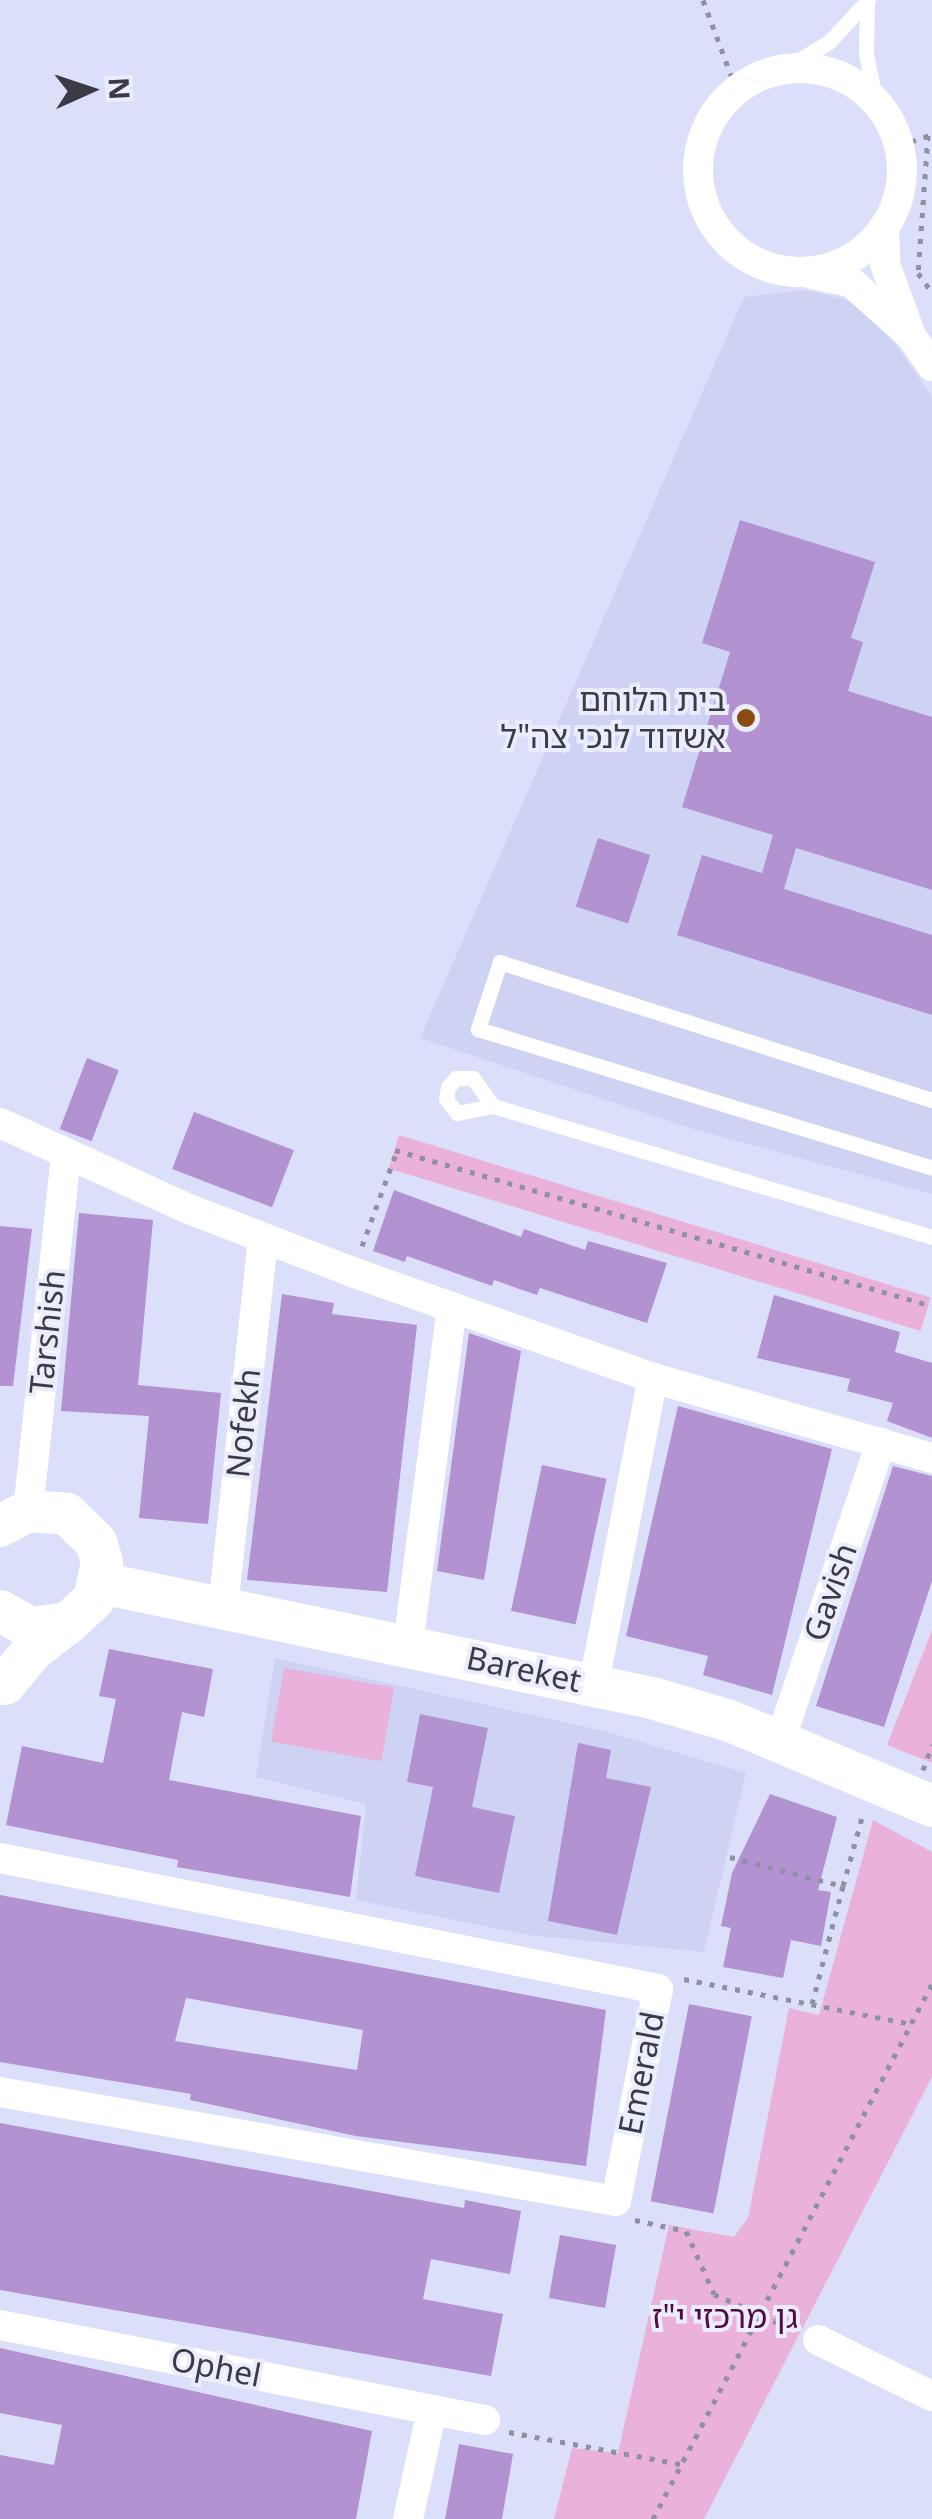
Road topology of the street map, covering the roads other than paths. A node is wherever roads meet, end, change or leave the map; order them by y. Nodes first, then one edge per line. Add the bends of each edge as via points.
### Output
1 (868, 1) edge
2 (786, 68) junction
3 (876, 103) junction
4 (884, 227) junction
5 (806, 273) junction
6 (910, 336) junction
7 (932, 366) edge
8 (932, 1100) edge
9 (494, 1106) dead end
10 (0, 1123) edge
11 (66, 1154) junction
12 (932, 1168) edge
13 (932, 1237) edge
14 (263, 1238) junction
15 (452, 1308) junction
16 (653, 1378) junction
17 (881, 1443) junction
18 (932, 1458) edge
19 (14, 1518) edge
20 (101, 1583) junction
21 (223, 1608) junction
22 (0, 1614) edge
23 (68, 1623) junction
24 (408, 1645) junction
25 (594, 1683) junction
26 (3, 1692) edge
27 (780, 1741) junction
28 (926, 1791) edge
29 (0, 1858) edge
30 (0, 2092) edge
31 (0, 2325) edge
32 (818, 2340) road end
33 (932, 2396) edge
34 (432, 2410) junction
35 (485, 2420) road end
36 (408, 2519) edge

1 - 2 lane via 829,42
1 - 3 lane via 866,54
2 - 3 street via 836,74
2 - 5 street via 736,90 705,133 698,161 709,218 750,260
3 - 4 street via 899,146 902,176
4 - 5 street via 860,253
4 - 6 street via 885,264
5 - 6 street via 851,282
6 - 7 street
8 - 12 lane via 500,962 478,1029
9 - 13 lane
10 - 11 street
11 - 14 street
11 - 19 street, Tarshish
14 - 15 street
14 - 21 street, Nofekh
15 - 16 street
15 - 24 street
16 - 17 street
16 - 25 street
17 - 18 street
17 - 27 street, Gavish
19 - 20 street via 58,1512 84,1526 96,1542
20 - 21 street, Bareket
20 - 23 street via 83,1614
21 - 24 street, Bareket
22 - 23 street via 31,1628
22 - 26 street
23 - 26 street
24 - 25 street, Bareket
25 - 27 street, Bareket
27 - 28 street, Bareket
29 - 30 street, Emerald via 658,1990 616,2201
31 - 34 street, Ophel
32 - 33 street
34 - 35 street, Ophel
34 - 36 street

